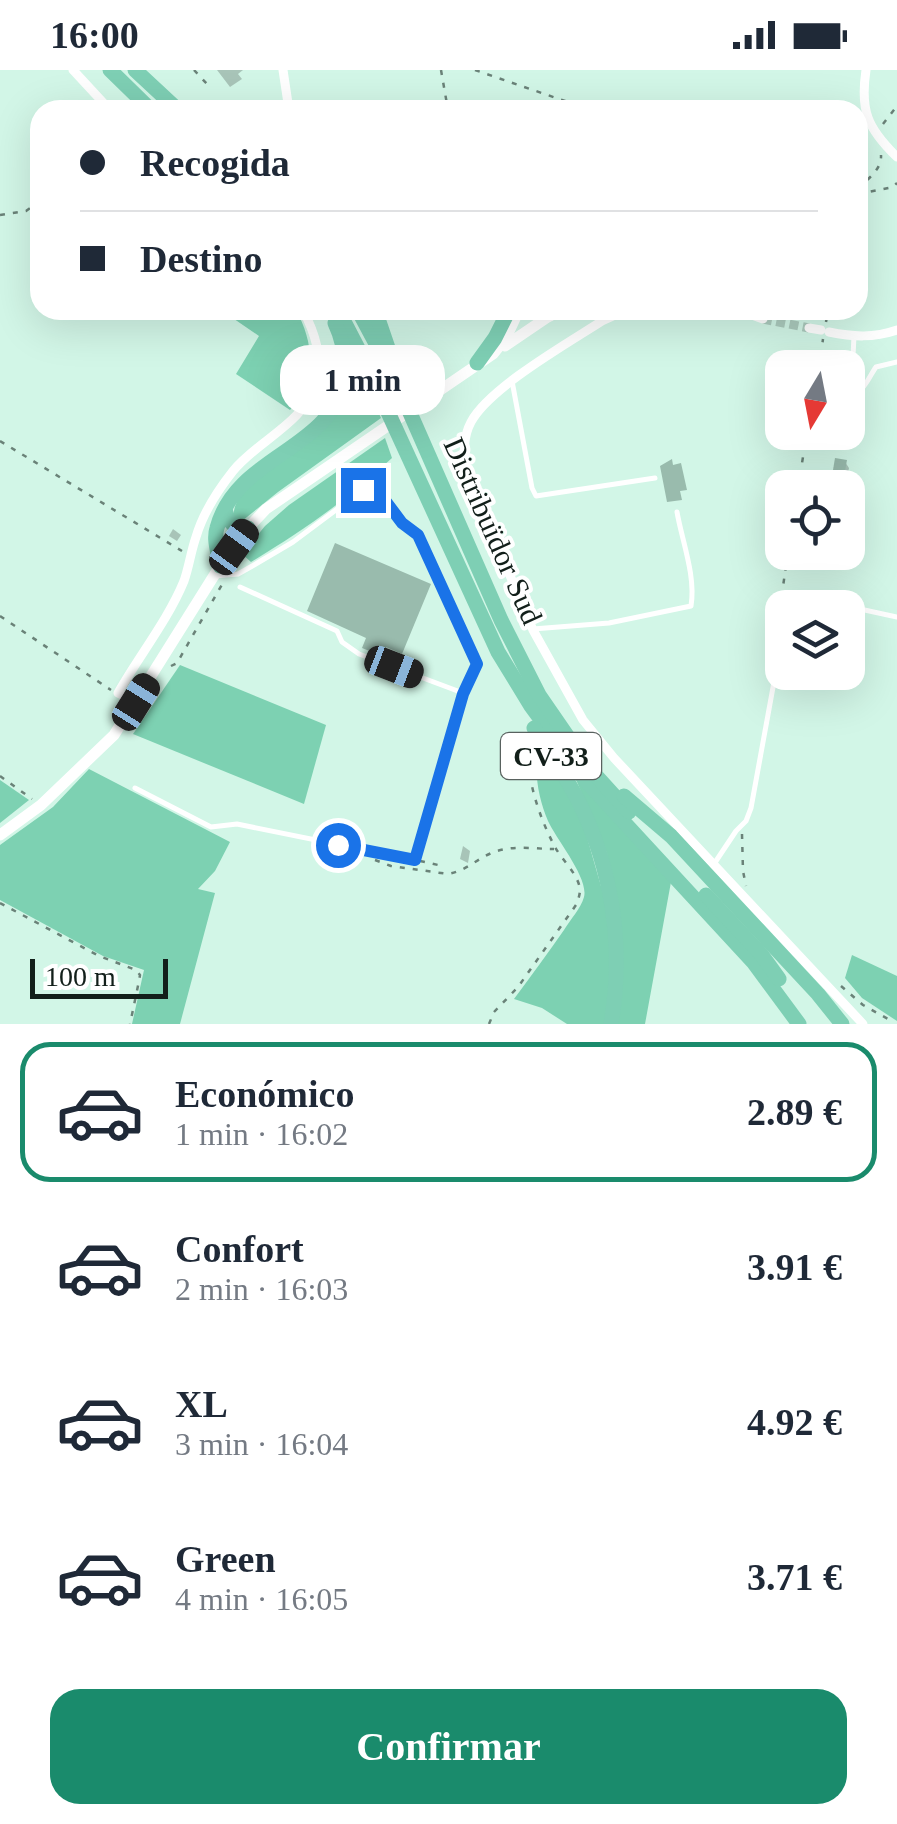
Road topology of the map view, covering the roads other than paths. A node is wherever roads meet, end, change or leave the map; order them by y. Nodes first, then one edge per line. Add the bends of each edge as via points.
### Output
1 (73, 70) edge
2 (110, 70) edge
3 (284, 70) edge
4 (866, 70) edge
5 (138, 74) edge
6 (101, 100) edge
7 (141, 100) edge
8 (167, 100) edge
9 (173, 100) edge
10 (288, 100) edge
11 (863, 100) edge
12 (868, 120) edge
13 (897, 156) edge
14 (308, 320) edge
15 (335, 320) edge
16 (343, 320) edge
17 (363, 320) edge
18 (379, 320) edge
19 (508, 320) edge
20 (543, 320) edge
21 (602, 320) edge
22 (820, 330) tunnel mouth
23 (897, 330) edge
24 (854, 336) junction
25 (853, 350) edge
26 (485, 356) junction
27 (897, 362) edge
28 (396, 380) junction
29 (512, 381) junction
30 (865, 383) edge
31 (655, 478) dead end
32 (428, 503) junction
33 (225, 509) junction
34 (677, 512) dead end
35 (248, 528) junction
36 (219, 576) junction
37 (240, 587) dead end
38 (865, 610) edge
39 (897, 617) edge
40 (533, 628) junction
41 (773, 690) edge
42 (463, 694) junction
43 (136, 702) junction
44 (554, 719) junction
45 (135, 788) dead end
46 (0, 835) edge
47 (714, 864) junction
48 (611, 1024) edge
49 (799, 1024) edge
50 (810, 1024) edge
51 (842, 1024) edge
52 (863, 1024) edge

1 - 6 street
2 - 7 highway
3 - 10 street
4 - 11 street
5 - 8 highway
5 - 9 highway
12 - 13 street
14 - 43 street via 318,350 316,383 295,416 234,469 205,514 175,599 118,693
15 - 33 highway via 346,360 331,413 257,470
16 - 32 highway, Distribuïdor Sud / CV-33
17 - 28 highway, Distribuïdor Sud / CV-33
18 - 28 highway
19 - 26 highway
20 - 26 street
21 - 29 street
22 - 24 street
23 - 24 street
24 - 25 lane
26 - 35 street via 266,508
27 - 30 lane via 876,367
28 - 44 highway, Distribuïdor Sud / CV-33 via 501,620
29 - 31 lane via 536,496
29 - 40 street via 479,410 464,450 471,487
32 - 48 highway, CV-33 via 492,657 578,800 604,862 615,919
32 - 49 highway via 498,652 549,733
33 - 35 highway via 233,526
33 - 36 highway via 215,534
34 - 40 lane via 692,606 609,623
35 - 36 street
36 - 42 lane via 254,565 372,483 418,535 477,664
36 - 43 street
37 - 42 lane via 336,631 359,654
38 - 39 lane
40 - 47 street via 584,720
41 - 47 lane via 751,808
42 - 45 lane via 415,860 237,824 211,827
43 - 46 street via 114,735 42,805
44 - 50 highway, CV-33 via 590,769 760,954
44 - 51 highway
47 - 52 street

